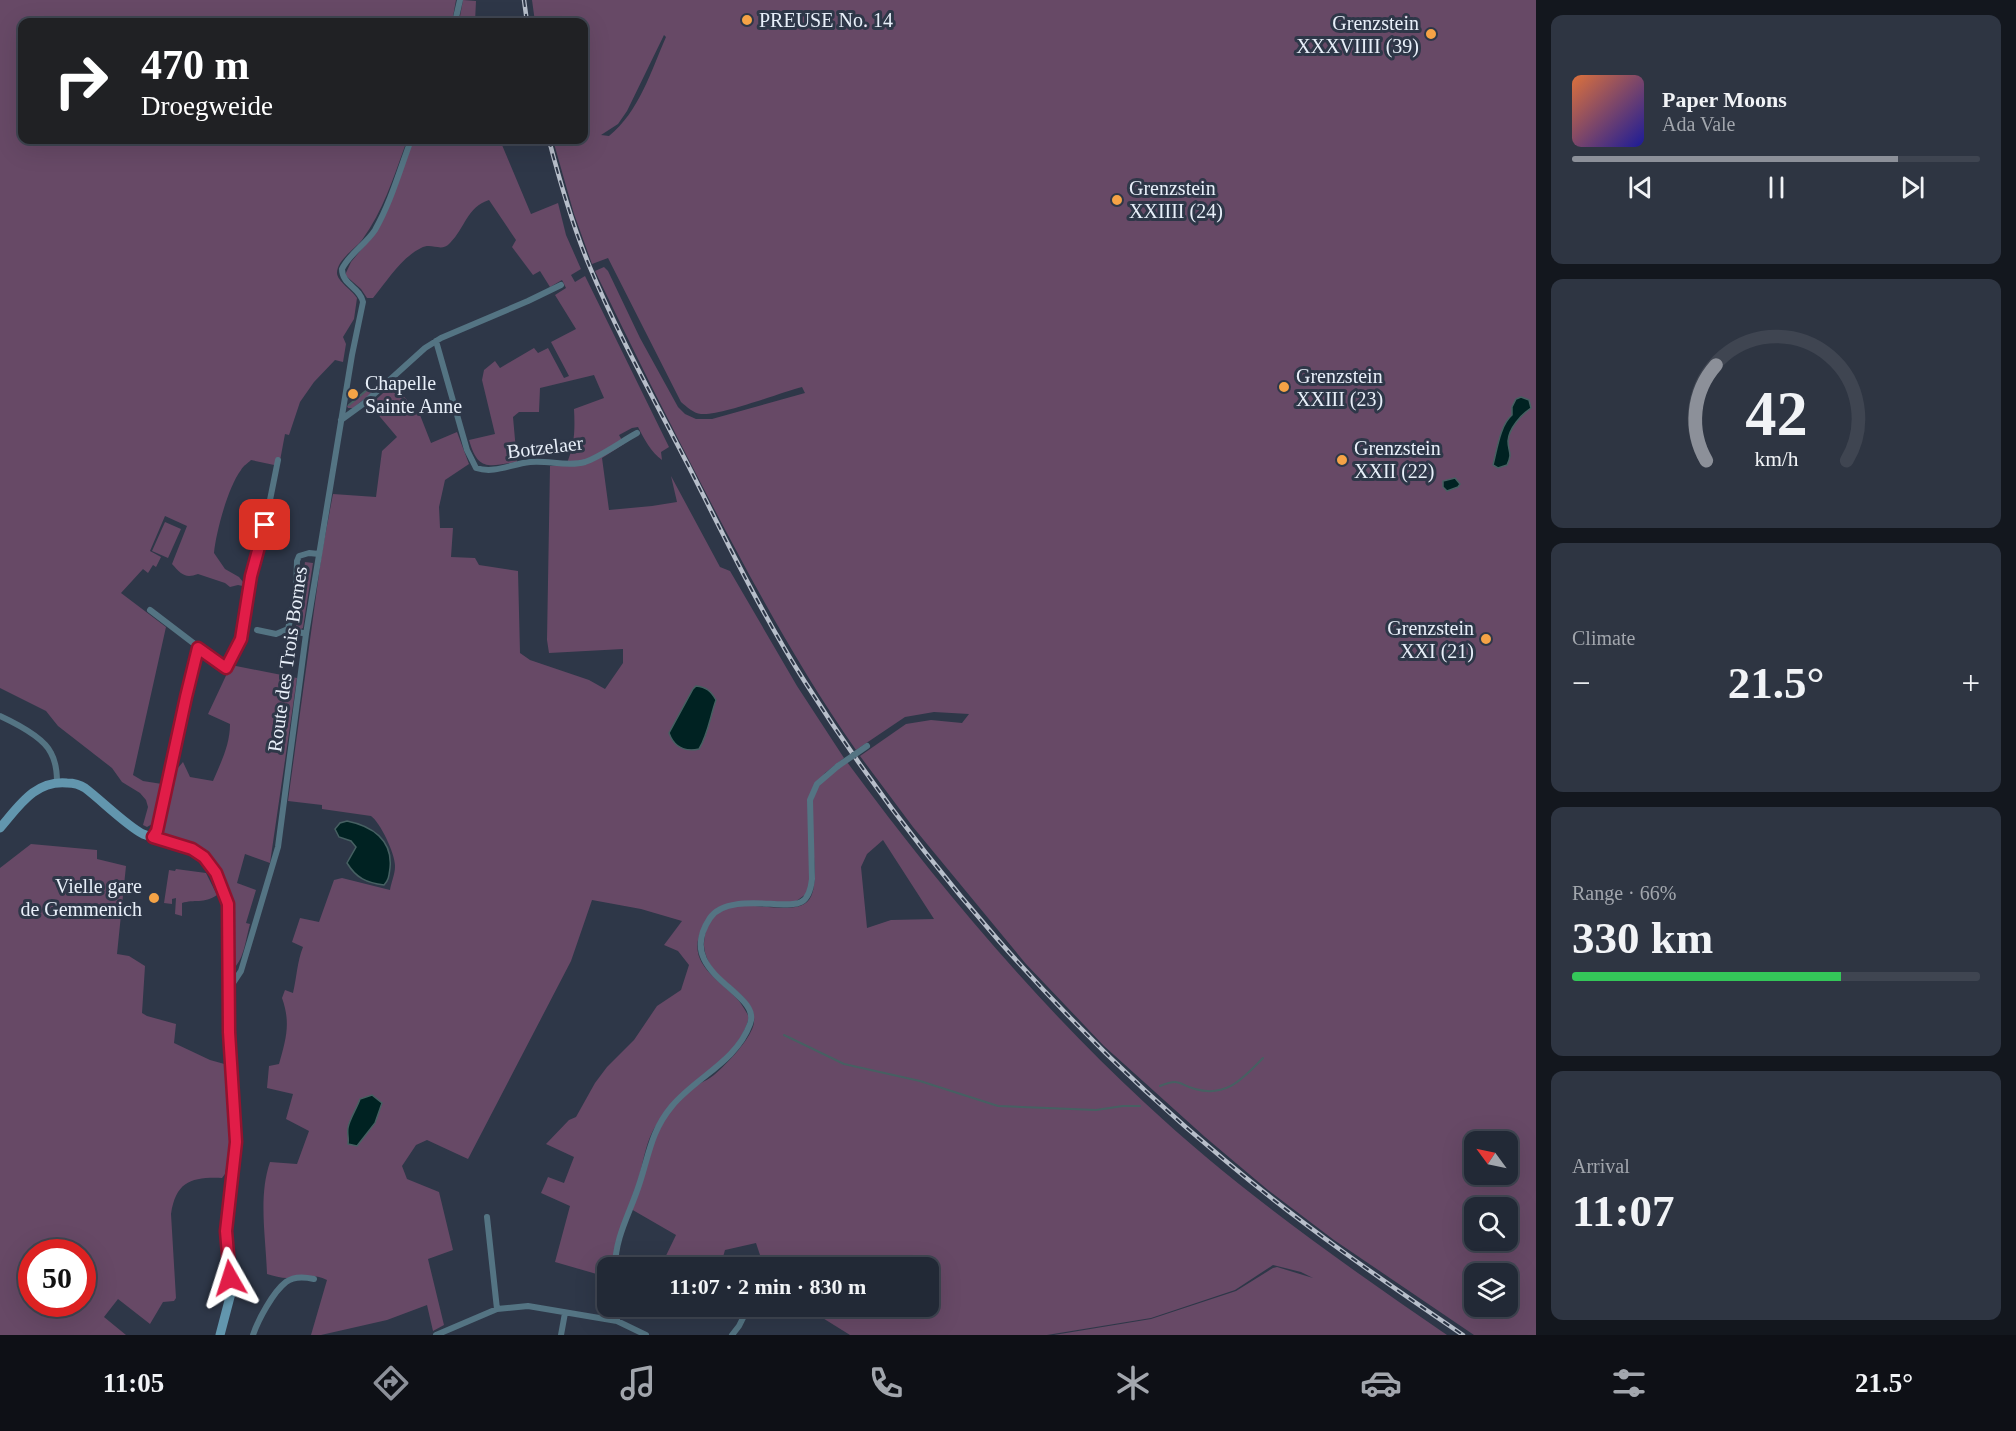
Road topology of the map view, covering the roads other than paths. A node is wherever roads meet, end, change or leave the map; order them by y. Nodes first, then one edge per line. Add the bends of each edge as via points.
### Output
1 (460, 0) edge
2 (456, 18) edge
3 (409, 144) edge
4 (561, 285) dead end
5 (436, 341) junction
6 (341, 420) junction
7 (638, 433) dead end
8 (278, 460) dead end
9 (319, 554) junction
10 (150, 610) dead end
11 (288, 629) junction
12 (256, 630) dead end
13 (306, 634) junction
14 (198, 648) junction
15 (0, 716) edge
16 (867, 746) dead end
17 (57, 782) junction
18 (1, 824) edge
19 (153, 837) junction
20 (228, 990) junction
21 (488, 1217) dead end
22 (616, 1257) edge
23 (314, 1279) dead end
24 (497, 1309) junction
25 (565, 1312) junction
26 (617, 1317) edge
27 (744, 1317) edge
28 (617, 1321) junction
29 (220, 1335) edge
30 (253, 1335) edge
31 (436, 1335) edge
32 (561, 1335) edge
33 (646, 1335) edge
34 (732, 1335) edge

1 - 2 street
3 - 6 street, Route des Trois Bornes via 378,224 342,269 344,279 363,302
4 - 5 street
5 - 6 street
5 - 7 street, Botzelaer via 467,450 476,468 498,470 528,462 587,462
6 - 9 street, Route des Trois Bornes
8 - 14 street via 241,639 226,668
9 - 11 street via 299,556
9 - 13 street, Route des Trois Bornes
10 - 14 street
11 - 12 street via 276,634
11 - 13 street
13 - 20 street, Route des Trois Bornes via 278,847 241,971
14 - 19 street
15 - 17 street via 28,731 51,751
16 - 22 street, bridge via 817,784 810,800 812,879 808,896 792,905 741,904 720,908 701,935 700,947 707,966 740,997 752,1018 747,1032 721,1065 688,1089 661,1122 649,1144 639,1185 621,1229
17 - 18 main road via 33,792
17 - 19 main road via 81,785 137,830
19 - 20 main road via 192,849 216,873 228,904
20 - 29 main road via 236,1142 226,1231 231,1293
21 - 24 street
23 - 30 street via 287,1281 259,1319
24 - 25 street via 528,1306
24 - 31 street
25 - 28 street
25 - 32 street
26 - 28 street
27 - 34 street
28 - 33 street

